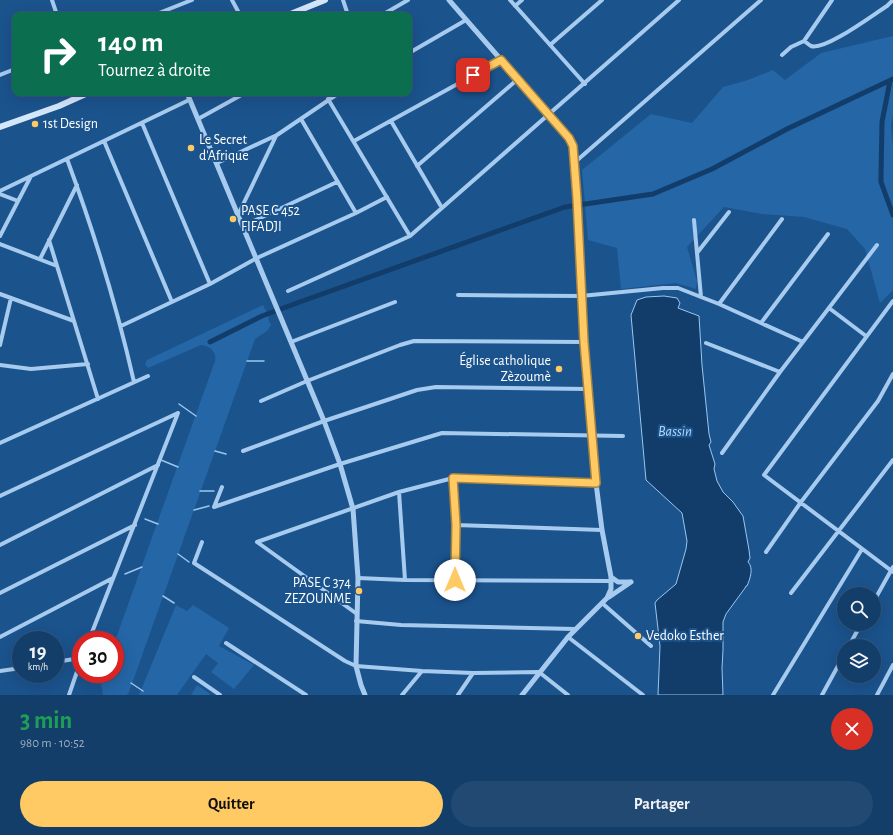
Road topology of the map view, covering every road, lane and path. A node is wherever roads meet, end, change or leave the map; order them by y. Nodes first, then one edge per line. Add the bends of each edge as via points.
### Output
1 (53, 0) edge
2 (192, 0) edge
3 (232, 0) edge
4 (325, 0) edge
5 (343, 0) edge
6 (408, 0) edge
7 (449, 0) edge
8 (510, 0) edge
9 (522, 0) edge
10 (602, 0) edge
11 (679, 0) edge
12 (762, 0) edge
13 (832, 0) edge
14 (893, 0) edge
15 (316, 2) edge
16 (515, 6) junction
17 (56, 12) edge
18 (162, 12) edge
19 (238, 12) edge
20 (294, 12) edge
21 (347, 12) edge
22 (387, 12) edge
23 (466, 20) junction
24 (804, 41) junction
25 (550, 45) junction
26 (412, 51) edge
27 (782, 55) dead end
28 (501, 60) junction
29 (12, 70) edge
30 (0, 75) edge
31 (518, 79) junction
32 (585, 84) junction
33 (80, 96) edge
34 (188, 96) edge
35 (240, 96) edge
36 (334, 96) edge
37 (328, 99) junction
38 (189, 100) junction
39 (549, 115) junction
40 (198, 119) junction
41 (301, 119) junction
42 (391, 121) junction
43 (142, 123) junction
44 (0, 127) edge
45 (277, 135) junction
46 (104, 141) junction
47 (354, 141) junction
48 (67, 158) junction
49 (217, 163) junction
50 (574, 163) junction
51 (417, 166) junction
52 (31, 176) junction
53 (337, 182) junction
54 (77, 185) junction
55 (0, 192) edge
56 (388, 197) junction
57 (18, 201) junction
58 (442, 208) junction
59 (729, 212) dead end
60 (356, 213) junction
61 (238, 215) junction
62 (782, 219) dead end
63 (694, 220) dead end
64 (243, 226) junction
65 (828, 234) dead end
66 (0, 236) edge
67 (410, 236) junction
68 (49, 240) junction
69 (0, 244) edge
70 (877, 245) dead end
71 (697, 254) junction
72 (257, 258) junction
73 (40, 259) junction
74 (57, 266) junction
75 (210, 284) junction
76 (288, 291) dead end
77 (0, 294) edge
78 (458, 295) dead end
79 (581, 296) junction
80 (11, 298) junction
81 (701, 298) junction
82 (893, 301) edge
83 (172, 302) junction
84 (395, 302) dead end
85 (719, 304) junction
86 (829, 308) junction
87 (74, 321) junction
88 (761, 323) junction
89 (121, 326) junction
90 (866, 336) junction
91 (291, 342) junction
92 (584, 342) junction
93 (803, 342) junction
94 (706, 343) dead end
95 (0, 345) edge
96 (88, 364) junction
97 (0, 365) edge
98 (780, 372) junction
99 (893, 374) edge
100 (148, 376) dead end
101 (307, 381) junction
102 (134, 382) junction
103 (588, 389) junction
104 (98, 399) junction
105 (261, 401) dead end
106 (324, 421) junction
107 (592, 436) junction
108 (622, 436) dead end
109 (0, 443) edge
110 (244, 451) dead end
111 (722, 453) dead end
112 (893, 460) edge
113 (340, 464) junction
114 (158, 465) junction
115 (453, 478) junction
116 (596, 483) junction
117 (222, 487) dead end
118 (399, 492) junction
119 (0, 496) edge
120 (801, 502) junction
121 (353, 509) junction
122 (135, 525) junction
123 (456, 525) junction
124 (602, 530) junction
125 (838, 531) junction
126 (202, 542) dead end
127 (0, 545) edge
128 (862, 549) junction
129 (766, 552) dead end
130 (892, 570) edge
131 (113, 578) junction
132 (358, 578) junction
133 (611, 579) junction
134 (404, 580) junction
135 (455, 580) junction
136 (881, 590) edge
137 (0, 593) edge
138 (791, 593) dead end
139 (608, 598) junction
140 (602, 603) junction
141 (357, 614) junction
142 (356, 621) junction
143 (575, 629) junction
144 (92, 631) edge
145 (0, 637) edge
146 (568, 637) junction
147 (226, 643) dead end
148 (651, 646) dead end
149 (893, 665) edge
150 (356, 666) junction
151 (837, 668) edge
152 (12, 669) edge
153 (0, 671) edge
154 (422, 671) junction
155 (540, 672) junction
156 (473, 673) junction
157 (194, 677) dead end
158 (73, 683) edge
159 (69, 695) edge
160 (220, 695) edge
161 (306, 695) edge
162 (365, 695) edge
163 (402, 695) edge
164 (458, 695) edge
165 (522, 695) edge
166 (568, 695) edge
167 (643, 695) edge
168 (773, 695) edge
169 (822, 695) edge
170 (877, 695) edge

1 - 17 street
2 - 18 street
3 - 19 street
4 - 15 main road
5 - 21 street
6 - 22 street
7 - 23 street
8 - 16 street
9 - 16 street
10 - 25 street
11 - 32 street
12 - 50 street
13 - 24 street
14 - 24 street via 835,40 816,47
15 - 20 main road
16 - 25 street
23 - 26 street
23 - 28 street
24 - 27 street
25 - 32 street
28 - 31 street
28 - 42 street
29 - 30 street
31 - 39 street
31 - 51 street
32 - 39 street
33 - 44 main road
34 - 38 street
35 - 40 street
36 - 37 street
37 - 41 street
37 - 47 street
38 - 40 street
38 - 43 street
39 - 50 street via 572,142
39 - 58 street
40 - 49 street
41 - 45 street
41 - 53 street
42 - 47 street
42 - 51 street
43 - 46 street
43 - 75 street
45 - 49 street
45 - 61 street
46 - 48 street
46 - 83 street
47 - 56 street
48 - 52 street
48 - 54 street
49 - 61 street
50 - 79 street
51 - 58 street
52 - 55 street
52 - 57 street
53 - 60 street
53 - 64 street
54 - 68 street
54 - 89 street
55 - 57 street
56 - 60 street
56 - 67 street
57 - 66 street
58 - 67 street
59 - 71 street
60 - 72 street
61 - 64 street
62 - 85 street
63 - 71 street
64 - 72 street
65 - 88 street
67 - 76 street
68 - 73 street
68 - 74 street
69 - 73 street
70 - 86 street
71 - 81 street
72 - 75 street
72 - 91 street
73 - 74 street
74 - 87 street
75 - 83 street
77 - 80 street
78 - 79 street
79 - 81 street via 678,288
79 - 92 street
80 - 87 street
80 - 95 street
81 - 85 street
82 - 90 street
83 - 89 street
84 - 91 street
85 - 88 street
86 - 90 street
86 - 93 street
87 - 96 street
88 - 93 street
89 - 102 street
90 - 120 street via 764,474
91 - 101 street
92 - 101 street via 414,341
92 - 103 street
93 - 98 street
94 - 98 street
96 - 97 street via 31,369
96 - 104 street
98 - 111 street
99 - 120 street via 878,401
100 - 102 street
101 - 105 street
101 - 106 street
102 - 104 street
103 - 106 street via 436,387 417,390
103 - 107 street
104 - 109 street
106 - 110 street
106 - 113 street
107 - 108 street
107 - 113 street via 442,433
107 - 116 street
112 - 125 street
113 - 117 street via 214,506
113 - 121 street
114 - 119 street via 178,413
114 - 122 street
114 - 127 street
115 - 116 street
115 - 118 street
115 - 123 street
116 - 124 street
118 - 121 street
118 - 134 street
120 - 125 street
120 - 129 street
121 - 132 street
121 - 141 street via 257,542
122 - 131 street
122 - 137 street
123 - 124 street
123 - 135 street
124 - 133 street
125 - 128 street
125 - 138 street
126 - 150 street via 194,563
128 - 130 street
128 - 168 street
130 - 136 street
131 - 144 street
131 - 145 street
132 - 134 street
132 - 141 street
133 - 135 street
133 - 139 street
133 - 139 street via 631,582
134 - 135 street
139 - 140 street
140 - 143 street
140 - 148 street
141 - 142 street
142 - 143 street via 401,625
142 - 150 street
143 - 146 street
146 - 155 street
146 - 167 street
147 - 161 street
149 - 170 street
150 - 154 street
150 - 162 street
151 - 169 street
152 - 153 street
154 - 156 street
154 - 163 street
155 - 156 street
155 - 165 street
155 - 166 street
156 - 164 street
157 - 160 street
158 - 159 street

